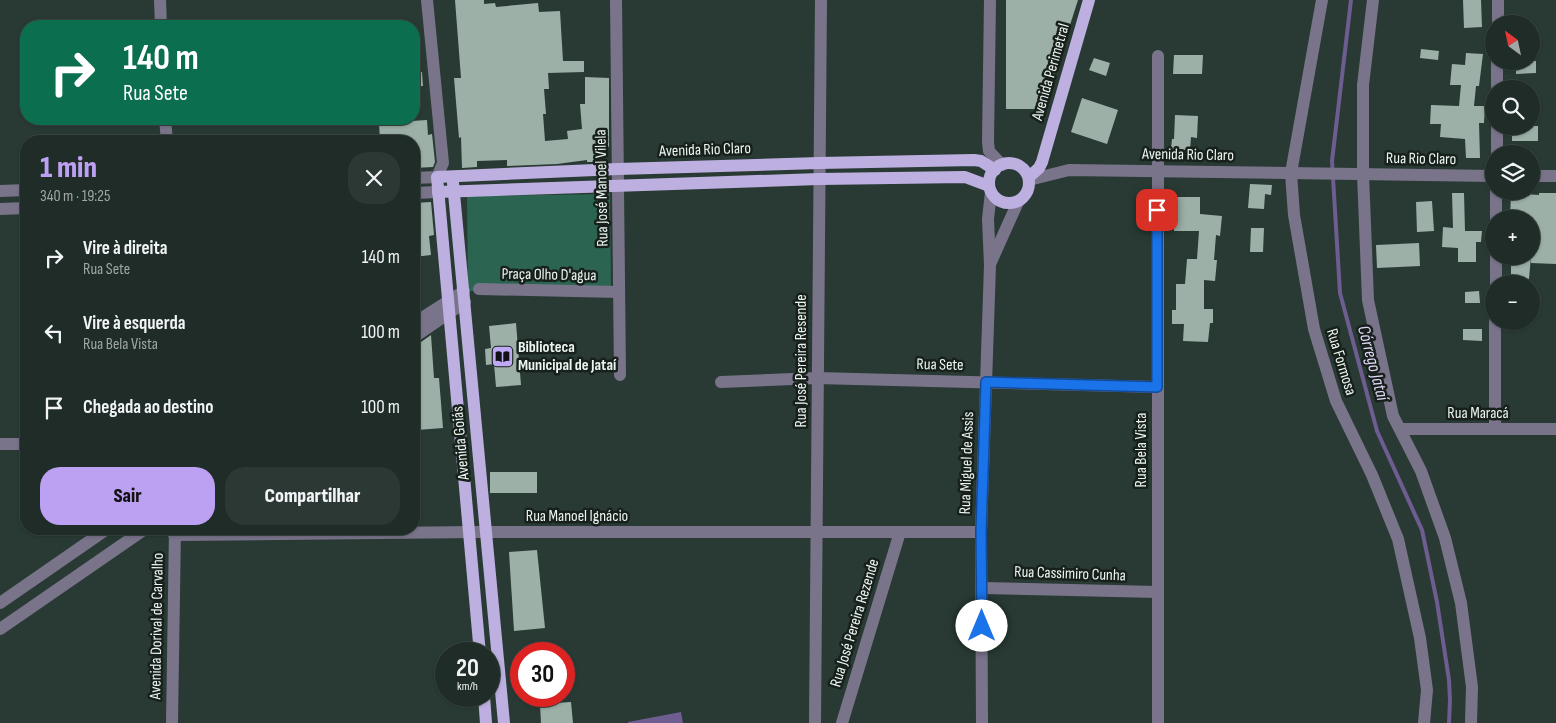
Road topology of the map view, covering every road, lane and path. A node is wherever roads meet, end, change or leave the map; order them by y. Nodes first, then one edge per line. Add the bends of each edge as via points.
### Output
1 (160, 0) edge
2 (427, 0) edge
3 (616, 0) edge
4 (821, 0) edge
5 (990, 0) edge
6 (1090, 0) edge
7 (1322, 0) edge
8 (1373, 0) edge
9 (1498, 0) edge
10 (1498, 15) edge
11 (161, 20) edge
12 (1158, 56) dead end
13 (890, 162) junction
14 (443, 163) junction
15 (819, 163) junction
16 (998, 167) junction
17 (618, 169) junction
18 (1157, 171) junction
19 (1290, 173) junction
20 (1348, 174) joint
21 (1363, 174) junction
22 (1027, 175) junction
23 (1485, 176) edge
24 (1540, 176) edge
25 (1556, 176) edge
26 (437, 177) junction
27 (452, 177) junction
28 (420, 178) edge
29 (890, 178) junction
30 (819, 179) junction
31 (619, 186) junction
32 (990, 189) junction
33 (20, 190) edge
34 (0, 191) edge
35 (454, 191) junction
36 (438, 192) junction
37 (420, 193) edge
38 (1018, 202) junction
39 (20, 208) edge
40 (0, 209) edge
41 (990, 265) junction
42 (479, 289) dead end
43 (619, 292) junction
44 (464, 297) junction
45 (449, 306) junction
46 (420, 320) edge
47 (1495, 330) edge
48 (420, 332) edge
49 (620, 375) dead end
50 (817, 378) junction
51 (721, 382) dead end
52 (986, 382) junction
53 (1157, 387) junction
54 (475, 421) junction
55 (459, 423) junction
56 (1400, 429) junction
57 (1495, 429) junction
58 (1556, 429) edge
59 (0, 444) edge
60 (20, 444) edge
61 (420, 532) edge
62 (470, 532) junction
63 (486, 532) junction
64 (816, 532) junction
65 (900, 532) junction
66 (981, 532) junction
67 (98, 535) edge
68 (136, 535) edge
69 (175, 535) edge
70 (41, 574) junction
71 (982, 588) junction
72 (1158, 592) junction
73 (52, 593) junction
74 (0, 603) edge
75 (0, 629) edge
76 (479, 642) edge
77 (485, 707) edge
78 (172, 723) edge
79 (486, 723) edge
80 (504, 723) edge
81 (815, 723) edge
82 (842, 723) edge
83 (982, 723) edge
84 (1158, 723) edge
85 (1424, 723) edge
86 (1471, 723) edge

1 - 11 street
2 - 14 street, Avenida Goiás
3 - 17 street, Rua José Manoel Vilela
4 - 15 street, Rua José Pereira Resende
5 - 16 street via 988,142
6 - 22 main road, Avenida Perimetral via 1039,168
7 - 19 street, Rua Formosa
8 - 21 street via 1364,85
9 - 10 street
12 - 18 street, Rua Bela Vista
13 - 15 main road, Avenida Rio Claro
13 - 16 main road, Avenida Rio Claro via 974,160
13 - 29 main road
14 - 26 street, Avenida Goiás
14 - 27 street, Avenida Goiás
15 - 17 main road, Avenida Rio Claro
15 - 30 street, Rua José Pereira Resende
16 - 22 main road via 1013,163
16 - 32 main road via 991,176
17 - 27 main road, Avenida Rio Claro
17 - 31 street, Rua José Manoel Vilela
18 - 19 street, Avenida Rio Claro
18 - 22 street, Avenida Rio Claro via 1069,170
18 - 53 street, Rua Bela Vista
19 - 20 street, Avenida Rio Claro
19 - 85 street, Rua Formosa via 1314,329 1336,401 1372,475 1398,539 1420,638 1427,690
20 - 21 street, Rua Rio Claro
21 - 23 street, Rua Rio Claro
21 - 56 street via 1368,300 1393,416
22 - 38 main road via 1029,189
24 - 25 street
26 - 27 main road, Avenida Rio Claro
26 - 28 street, Avenida Rio Claro
26 - 36 main road, Avenida Goiás
27 - 35 main road, Avenida Goiás
29 - 30 main road, Avenida Rio Claro
29 - 32 main road, Avenida Rio Claro via 964,176
30 - 31 main road, Avenida Rio Claro
30 - 50 street, Rua José Pereira Resende
31 - 35 main road, Avenida Rio Claro
31 - 43 street, Rua José Manoel Vilela
32 - 38 main road via 999,201
32 - 41 street, Rua Miguel de Assis
33 - 34 street
35 - 36 main road, Avenida Rio Claro
35 - 44 main road, Avenida Goiás
36 - 37 street, Avenida Rio Claro
36 - 45 main road, Avenida Goiás
38 - 41 street, Rua Miguel de Assis
39 - 40 street
41 - 52 street, Rua Miguel de Assis
42 - 43 street, Praça Olho D'agua
43 - 49 street, Rua José Manoel Vilela
44 - 45 street
44 - 54 main road, Avenida Goiás
45 - 46 street
45 - 48 street
45 - 55 main road, Avenida Goiás
47 - 57 street
50 - 51 street, Rua Sete
50 - 52 street, Rua Sete
50 - 64 street, Rua José Pereira Resende
52 - 53 street, Rua Sete
52 - 66 street, Rua Miguel de Assis
53 - 72 street, Rua Bela Vista
54 - 55 main road
54 - 63 main road, Avenida Goiás
55 - 62 main road, Avenida Goiás
56 - 57 street, Rua Maracá
56 - 86 street via 1421,471 1445,538 1461,603 1472,687
57 - 58 street, Rua Maracá
59 - 60 street
61 - 62 street, Rua Manoel Ignácio
62 - 63 street, Rua Manoel Ignácio
62 - 76 main road, Avenida Goiás
63 - 64 street, Rua Manoel Ignácio
63 - 80 main road, Avenida Goiás
64 - 65 street, Rua Manoel Ignácio
64 - 81 street, Rua José Pereira Resende
65 - 66 street, Rua Manoel Ignácio
65 - 82 street, Rua José Pereira Rezende
66 - 71 street, Rua Miguel de Assis
67 - 70 street
68 - 73 street
69 - 78 street, Avenida Dorival de Carvalho
70 - 73 street
70 - 74 street
71 - 72 street, Rua Cassimiro Cunha
71 - 83 street, Rua Miguel de Assis
72 - 84 street, Rua Bela Vista
73 - 75 street
77 - 79 main road

